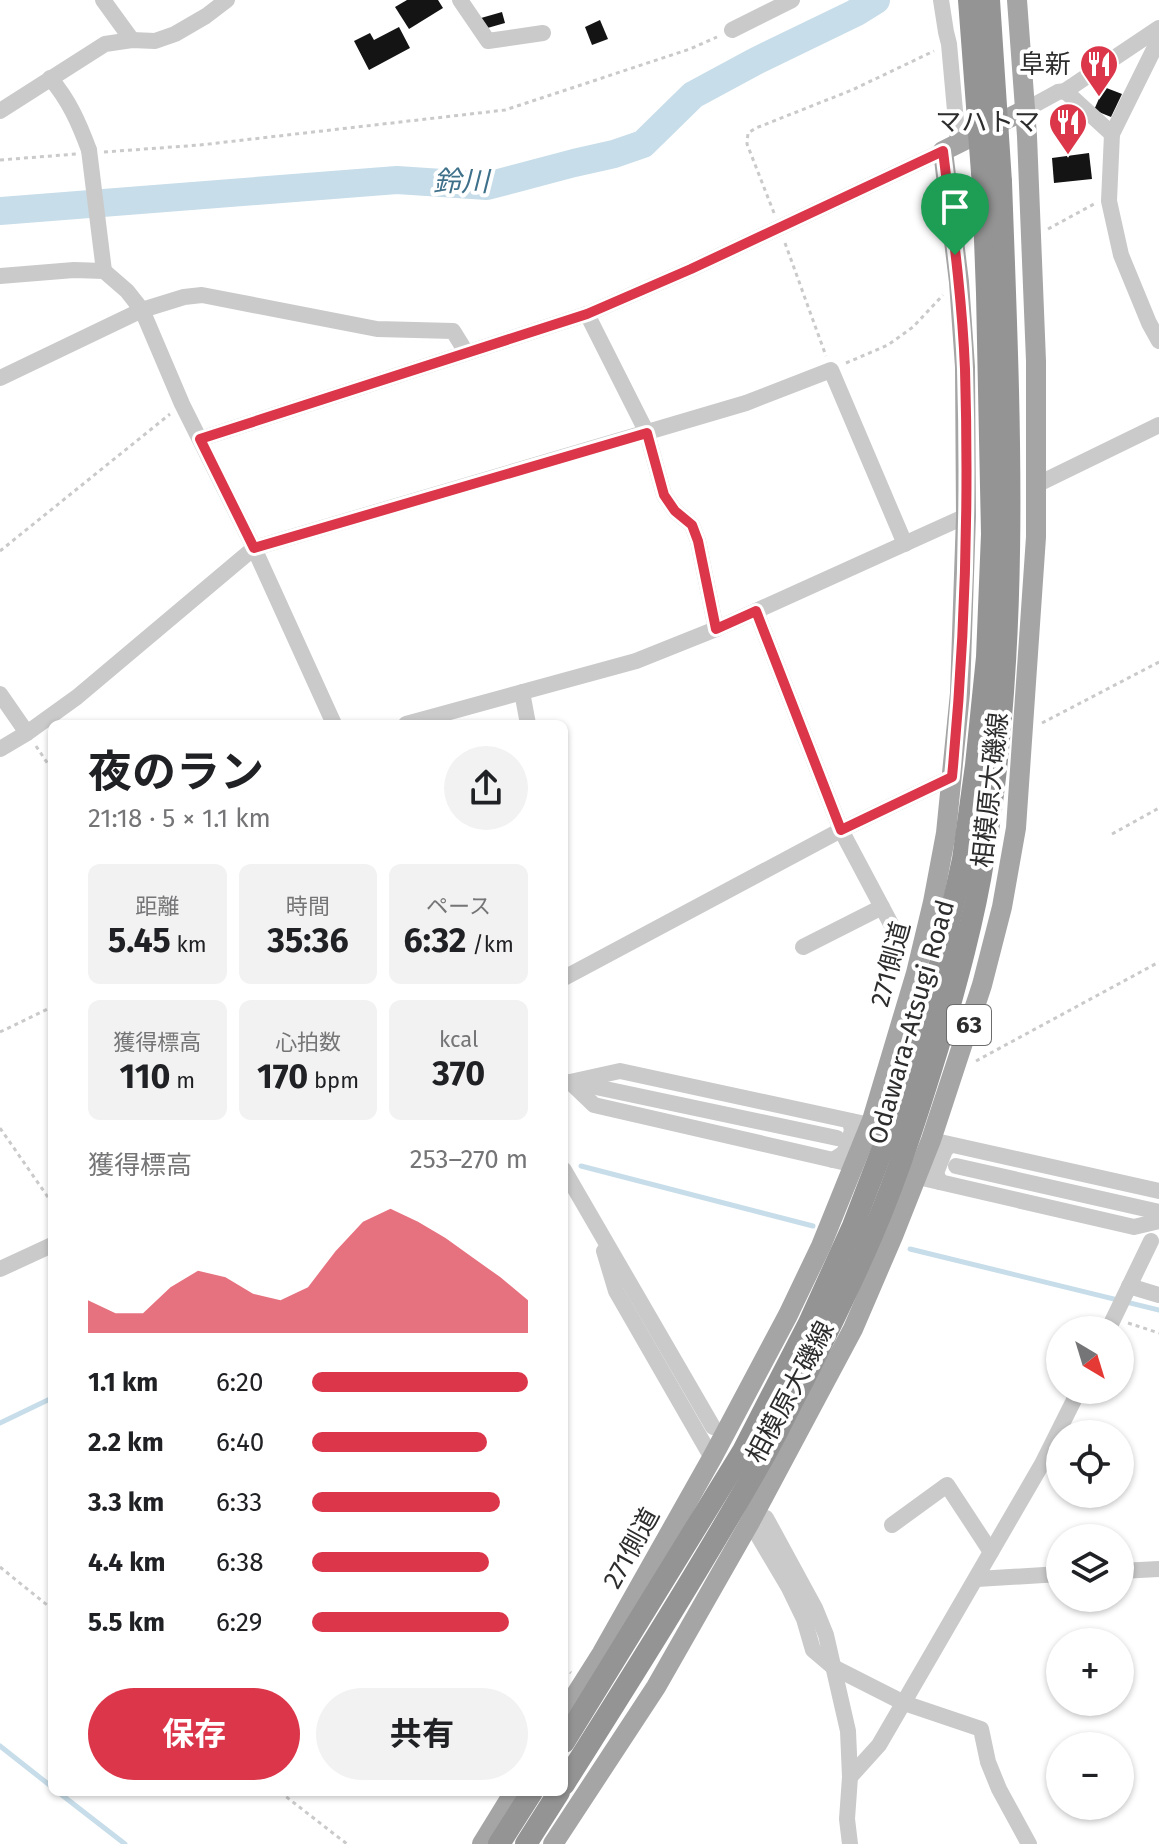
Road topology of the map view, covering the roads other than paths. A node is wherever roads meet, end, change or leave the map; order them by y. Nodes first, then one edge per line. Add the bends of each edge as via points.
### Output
1 (103, 0) edge
2 (227, 0) edge
3 (460, 0) edge
4 (792, 0) edge
5 (941, 0) edge
6 (969, 0) edge
7 (989, 0) edge
8 (1017, 2) edge
9 (1158, 29) edge
10 (732, 30) road end
11 (543, 33) dead end
12 (132, 40) junction
13 (50, 78) junction
14 (1065, 91) junction
15 (1025, 110) junction
16 (0, 111) edge
17 (1112, 134) junction
18 (951, 147) junction
19 (992, 184) junction
20 (104, 271) junction
21 (0, 276) edge
22 (142, 310) junction
23 (587, 314) junction
24 (1159, 341) edge
25 (466, 352) junction
26 (0, 378) edge
27 (1159, 425) edge
28 (647, 433) junction
29 (200, 439) junction
30 (1036, 485) junction
31 (966, 516) junction
32 (905, 544) junction
33 (254, 548) junction
34 (756, 611) junction
35 (716, 629) junction
36 (522, 692) junction
37 (0, 694) edge
38 (332, 720) edge
39 (420, 720) edge
40 (527, 720) edge
41 (27, 733) junction
42 (0, 749) edge
43 (952, 777) junction
44 (841, 830) junction
45 (882, 907) junction
46 (900, 941) dead end
47 (803, 947) dead end
48 (568, 976) edge
49 (568, 1082) edge
50 (568, 1082) edge
51 (568, 1083) edge
52 (860, 1123) junction
53 (837, 1138) dead end
54 (941, 1142) junction
55 (833, 1160) junction
56 (855, 1165) junction
57 (956, 1166) dead end
58 (568, 1177) edge
59 (918, 1177) junction
60 (940, 1182) junction
61 (1159, 1191) edge
62 (1159, 1212) edge
63 (1159, 1221) edge
64 (597, 1227) junction
65 (1151, 1241) dead end
66 (48, 1247) edge
67 (0, 1269) edge
68 (1127, 1290) junction
69 (1159, 1295) edge
70 (1115, 1316) edge
71 (1072, 1404) edge
72 (713, 1427) dead end
73 (712, 1458) junction
74 (758, 1520) junction
75 (892, 1525) dead end
76 (991, 1552) junction
77 (1159, 1569) edge
78 (1134, 1570) edge
79 (1046, 1575) edge
80 (977, 1579) junction
81 (833, 1667) junction
82 (904, 1703) junction
83 (568, 1707) edge
84 (568, 1736) edge
85 (850, 1777) junction
86 (568, 1778) edge
87 (512, 1796) edge
88 (529, 1796) edge
89 (556, 1796) edge
90 (482, 1844) edge
91 (499, 1844) edge
92 (526, 1844) edge
93 (553, 1844) edge
94 (850, 1844) edge
95 (1029, 1844) edge

1 - 12 street
2 - 12 street via 175,34 155,41
3 - 11 street via 488,41
4 - 10 street
5 - 18 street
6 - 19 highway, Odawara-Atsugi Road, bridge
7 - 19 highway, Odawara-Atsugi Road, bridge
8 - 15 main road, 63
9 - 14 street
9 - 17 street via 1156,45
12 - 13 street via 105,44
13 - 16 street
13 - 20 street, bridge via 70,105 86,152
14 - 15 street
14 - 17 street
15 - 18 main road
15 - 30 main road, 相模原大磯線 / 63
17 - 24 street via 1109,201 1121,255
18 - 23 street
18 - 31 main road, 271側道 via 965,367
19 - 84 highway, Odawara-Atsugi Road via 987,657 963,859 937,977 894,1119 809,1323 743,1451
19 - 86 highway, Odawara-Atsugi Road via 1008,382 1006,657 984,858 958,979 913,1128 829,1330 762,1460
20 - 21 street
20 - 22 street
22 - 25 street via 202,295 377,329 453,331
22 - 26 street
22 - 29 street
23 - 25 street
23 - 28 street
25 - 29 street
27 - 30 street
28 - 32 street via 831,370
28 - 33 street
28 - 35 street via 664,495 692,525 698,541
29 - 33 street
30 - 54 main road, 相模原大磯線 / 63 via 1016,828 1002,907 954,1069
31 - 32 street
31 - 43 main road, 271側道
32 - 34 street
33 - 38 street
33 - 41 street
34 - 35 street
34 - 44 street
35 - 36 street via 636,661
36 - 39 street
36 - 40 street
37 - 41 street
41 - 42 street
43 - 44 street
43 - 52 main road, 271側道 via 946,833 916,973
44 - 45 street
44 - 48 street
45 - 46 street
45 - 47 street
49 - 52 street via 620,1071
50 - 53 street
51 - 55 street via 594,1105
52 - 55 street via 844,1153
52 - 56 main road, 271側道
54 - 59 main road, 相模原大磯線 / 63
54 - 60 street via 945,1150 936,1173
54 - 61 street
55 - 56 street
56 - 73 main road, 271側道 via 788,1315
57 - 62 street
58 - 64 street
59 - 60 street
59 - 74 main road, 相模原大磯線 / 63 via 853,1329
60 - 63 street via 1134,1227
64 - 72 street
64 - 73 street via 616,1291
65 - 68 street
66 - 67 street
68 - 69 street
68 - 70 street
71 - 76 street
73 - 83 main road, 271側道
74 - 81 street via 813,1650
74 - 93 main road, 相模原大磯線 / 63
75 - 76 street via 947,1485
76 - 80 street
77 - 78 street
79 - 80 street
80 - 82 street
81 - 82 street
81 - 85 street via 848,1731
82 - 85 street via 879,1745
82 - 95 street via 981,1729 999,1789
85 - 94 street
87 - 90 main road
88 - 91 highway
89 - 92 highway

